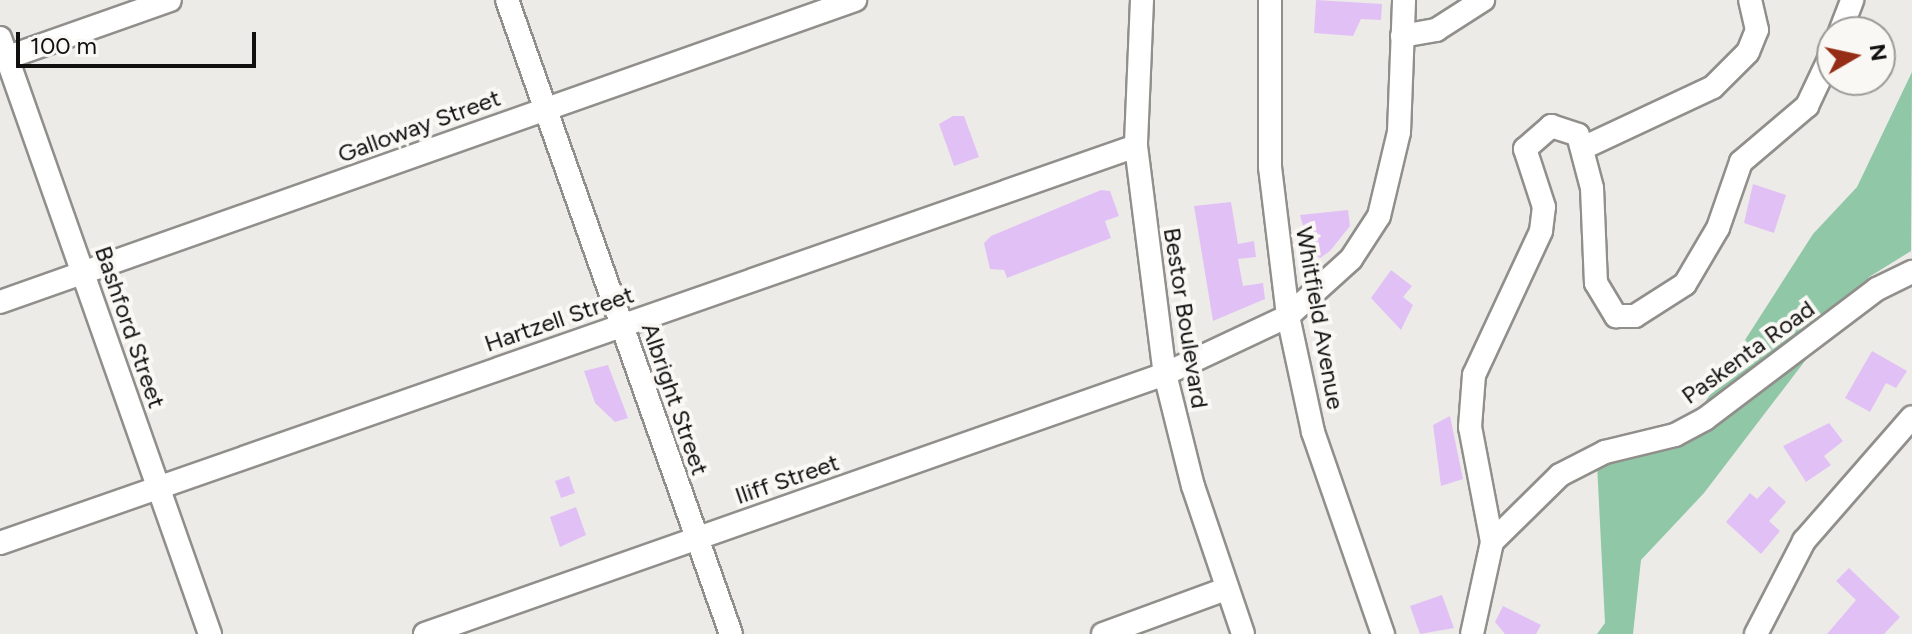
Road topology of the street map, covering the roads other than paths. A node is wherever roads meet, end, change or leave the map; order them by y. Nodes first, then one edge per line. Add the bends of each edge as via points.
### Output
1 (170, 0) edge
2 (507, 0) edge
3 (855, 0) edge
4 (1142, 0) edge
5 (1270, 0) edge
6 (1404, 0) edge
7 (1483, 0) edge
8 (1750, 0) edge
9 (1402, 36) junction
10 (2, 52) edge
11 (1816, 87) edge
12 (546, 108) junction
13 (1136, 146) junction
14 (1585, 147) junction
15 (1912, 272) edge
16 (84, 273) junction
17 (0, 302) edge
18 (1288, 316) junction
19 (622, 324) junction
20 (1165, 374) junction
21 (1912, 417) edge
22 (158, 488) junction
23 (697, 538) junction
24 (1492, 542) junction
25 (0, 543) edge
26 (1226, 589) junction
27 (210, 634) edge
28 (425, 634) edge
29 (731, 634) edge
30 (1103, 634) edge
31 (1243, 634) edge
32 (1383, 634) edge
33 (1472, 634) edge
34 (1756, 634) edge

1 - 10 street
2 - 12 street, Albright Street
3 - 12 street, Galloway Street
4 - 13 street, Bestor Boulevard
5 - 18 street, Whitfield Avenue via 1270,167
6 - 9 street, Iliff Street
7 - 9 street via 1436,30
8 - 14 street via 1757,30 1748,52 1713,87
9 - 18 street, Iliff Street via 1399,132 1379,216 1351,259
10 - 16 street, Bashford Street
11 - 14 street via 1807,106 1741,162 1718,228 1685,284 1635,316 1616,316 1596,283
12 - 16 street, Galloway Street
12 - 19 street, Albright Street
13 - 19 street, Hartzell Street
13 - 20 street, Bestor Boulevard
14 - 24 street via 1578,135 1551,126 1525,149 1544,207 1541,231 1474,375 1470,427
15 - 24 street, Paskenta Road via 1877,289 1705,419 1675,435 1605,452 1560,475
16 - 17 street, Galloway Street
16 - 22 street, Bashford Street
18 - 20 street, Iliff Street
18 - 32 street, Whitfield Avenue via 1313,432
19 - 22 street, Hartzell Street
19 - 23 street, Albright Street
20 - 23 street, Iliff Street
20 - 26 street, Bestor Boulevard
21 - 34 street via 1804,541
22 - 25 street, Hartzell Street
22 - 27 street, Bashford Street
23 - 28 street, Iliff Street
23 - 29 street, Albright Street
24 - 33 street
26 - 30 street
26 - 31 street, Bestor Boulevard

